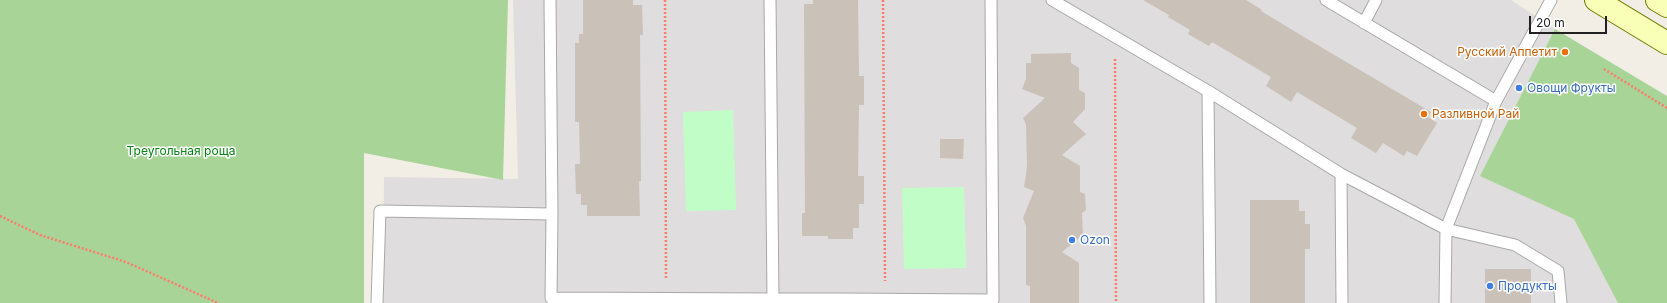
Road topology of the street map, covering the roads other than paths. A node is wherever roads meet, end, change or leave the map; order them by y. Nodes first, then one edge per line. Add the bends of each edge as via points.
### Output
1 (550, 0) edge
2 (770, 0) edge
3 (991, 0) edge
4 (1052, 0) edge
5 (1326, 0) edge
6 (1376, 0) edge
7 (1551, 0) edge
8 (1596, 0) edge
9 (1657, 0) edge
10 (1667, 6) edge
11 (1364, 23) junction
12 (1667, 43) edge
13 (1208, 91) junction
14 (1496, 101) junction
15 (1342, 174) junction
16 (552, 214) junction
17 (1446, 229) junction
18 (773, 299) junction
19 (836, 301) edge
20 (378, 303) edge
21 (1210, 303) edge
22 (1342, 303) edge
23 (1445, 303) edge
24 (1561, 303) edge

1 - 16 lane
2 - 18 lane
3 - 19 lane via 993,300
4 - 13 lane
5 - 11 lane
6 - 11 lane
7 - 14 lane
8 - 12 main road
9 - 10 main road
11 - 14 lane
13 - 15 lane
13 - 21 lane
14 - 17 lane
15 - 17 lane
15 - 22 lane
16 - 18 lane via 551,298
16 - 20 lane via 380,211
17 - 23 lane
17 - 24 lane via 1515,245 1558,272
18 - 19 lane

